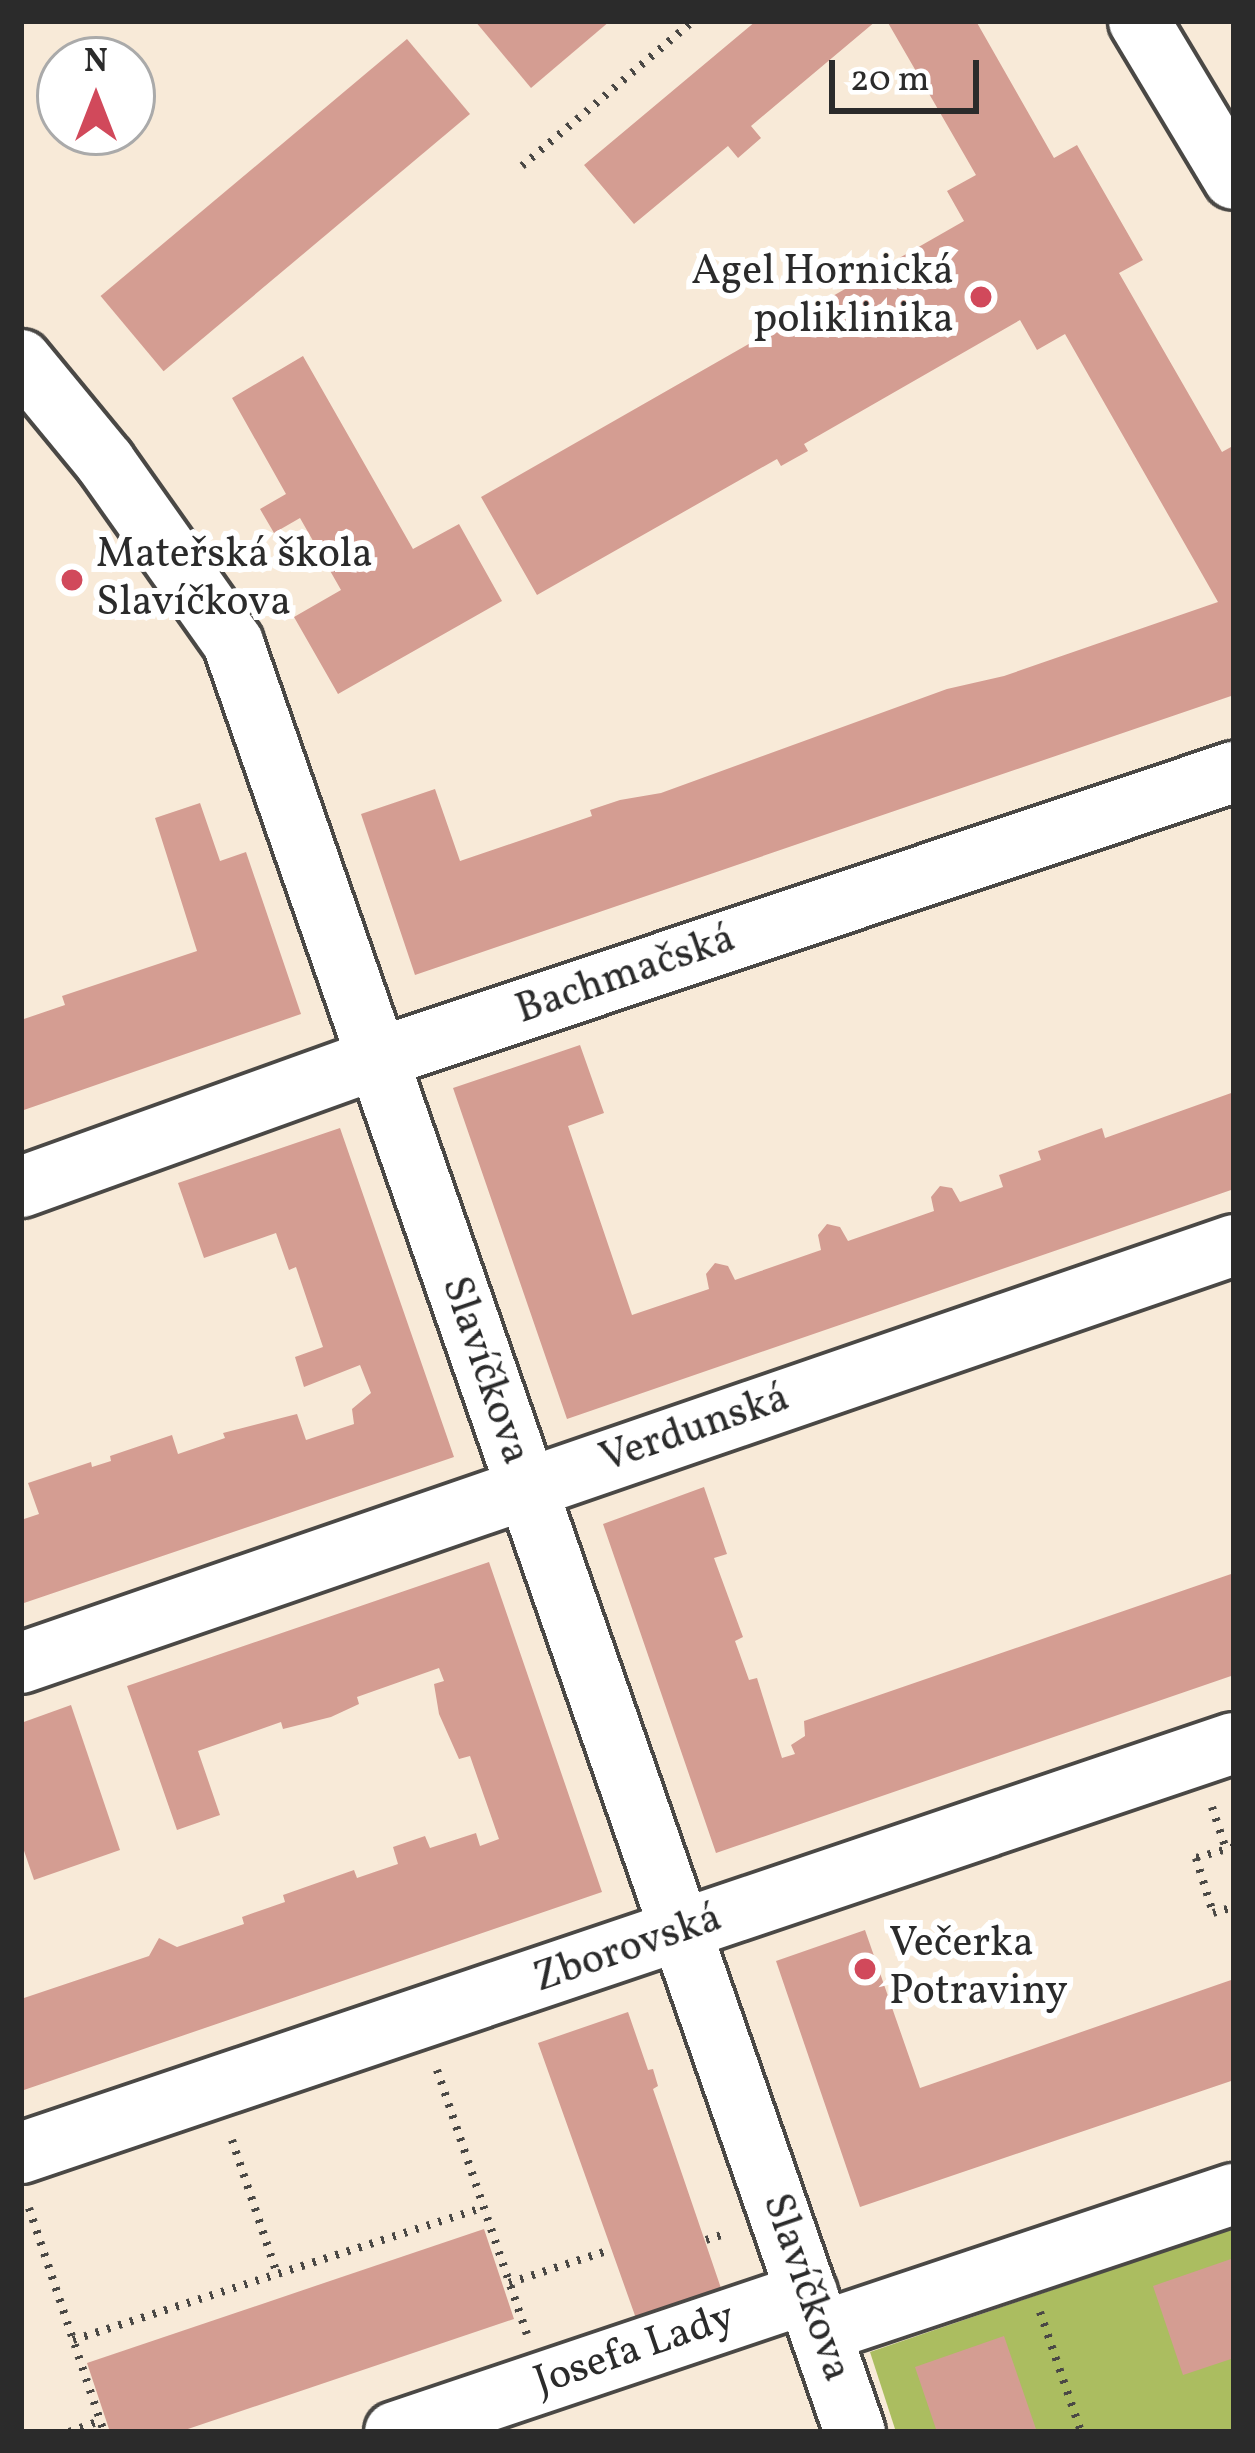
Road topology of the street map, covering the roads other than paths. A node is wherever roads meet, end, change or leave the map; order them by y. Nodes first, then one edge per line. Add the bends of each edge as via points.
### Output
1 (1139, 21) edge
2 (1234, 178) edge
3 (21, 360) edge
4 (1234, 772) edge
5 (376, 1060) junction
6 (21, 1187) edge
7 (1234, 1245) edge
8 (525, 1488) junction
9 (21, 1663) edge
10 (1234, 1743) edge
11 (681, 1933) junction
12 (25, 2181) edge
13 (1234, 2194) edge
14 (814, 2312) junction
15 (394, 2432) edge
16 (855, 2432) edge

1 - 2 street
3 - 5 street, Slavíčkova via 105,462 232,643
4 - 5 street, Bachmačská
5 - 6 street, Bachmačská
5 - 8 street, Slavíčkova
7 - 8 street, Verdunská
8 - 9 street, Verdunská
8 - 11 street, Slavíčkova
10 - 11 street, Zborovská
11 - 12 street, Zborovská
11 - 14 street, Slavíčkova
13 - 14 street, Josefa Lady via 1024,2265
14 - 15 street, Josefa Lady via 543,2382
14 - 16 street, Slavíčkova

